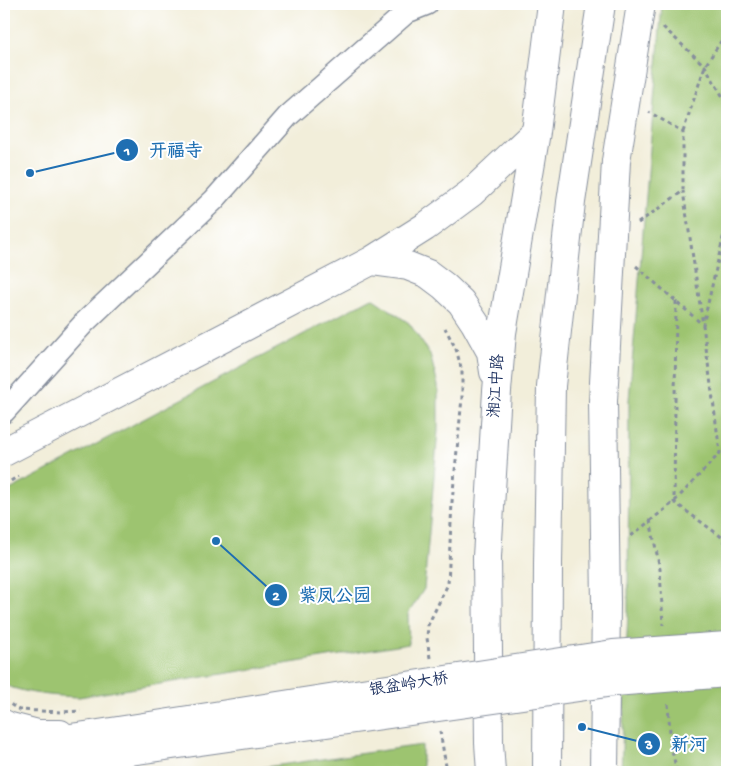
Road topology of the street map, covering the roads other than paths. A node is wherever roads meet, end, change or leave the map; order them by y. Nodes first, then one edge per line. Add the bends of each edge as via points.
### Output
1 (427, 4) edge
2 (552, 4) edge
3 (601, 4) edge
4 (641, 4) edge
5 (536, 132) junction
6 (371, 261) junction
7 (497, 391) junction
8 (4, 412) edge
9 (4, 452) edge
10 (727, 646) edge
11 (727, 673) edge
12 (4, 724) edge
13 (94, 745) junction
14 (4, 747) edge
15 (4, 769) edge
16 (51, 772) edge
17 (491, 772) edge
18 (547, 772) edge
19 (604, 772) edge

1 - 8 street via 407,12 288,116 214,200 86,322
2 - 5 main road, 湘江中路
3 - 18 main road via 572,202 551,386
4 - 19 main road via 616,160 603,401
5 - 6 main road via 471,193
5 - 7 main road, 湘江中路 via 502,333
6 - 7 main road via 408,266 428,274 461,302 491,352
6 - 9 main road
7 - 17 main road, 湘江中路 via 487,557
10 - 13 main road, 银盆岭大桥, bridge via 613,654
11 - 13 main road, 银盆岭大桥, bridge via 614,682
12 - 13 main road
13 - 14 main road
13 - 15 main road
13 - 16 main road

